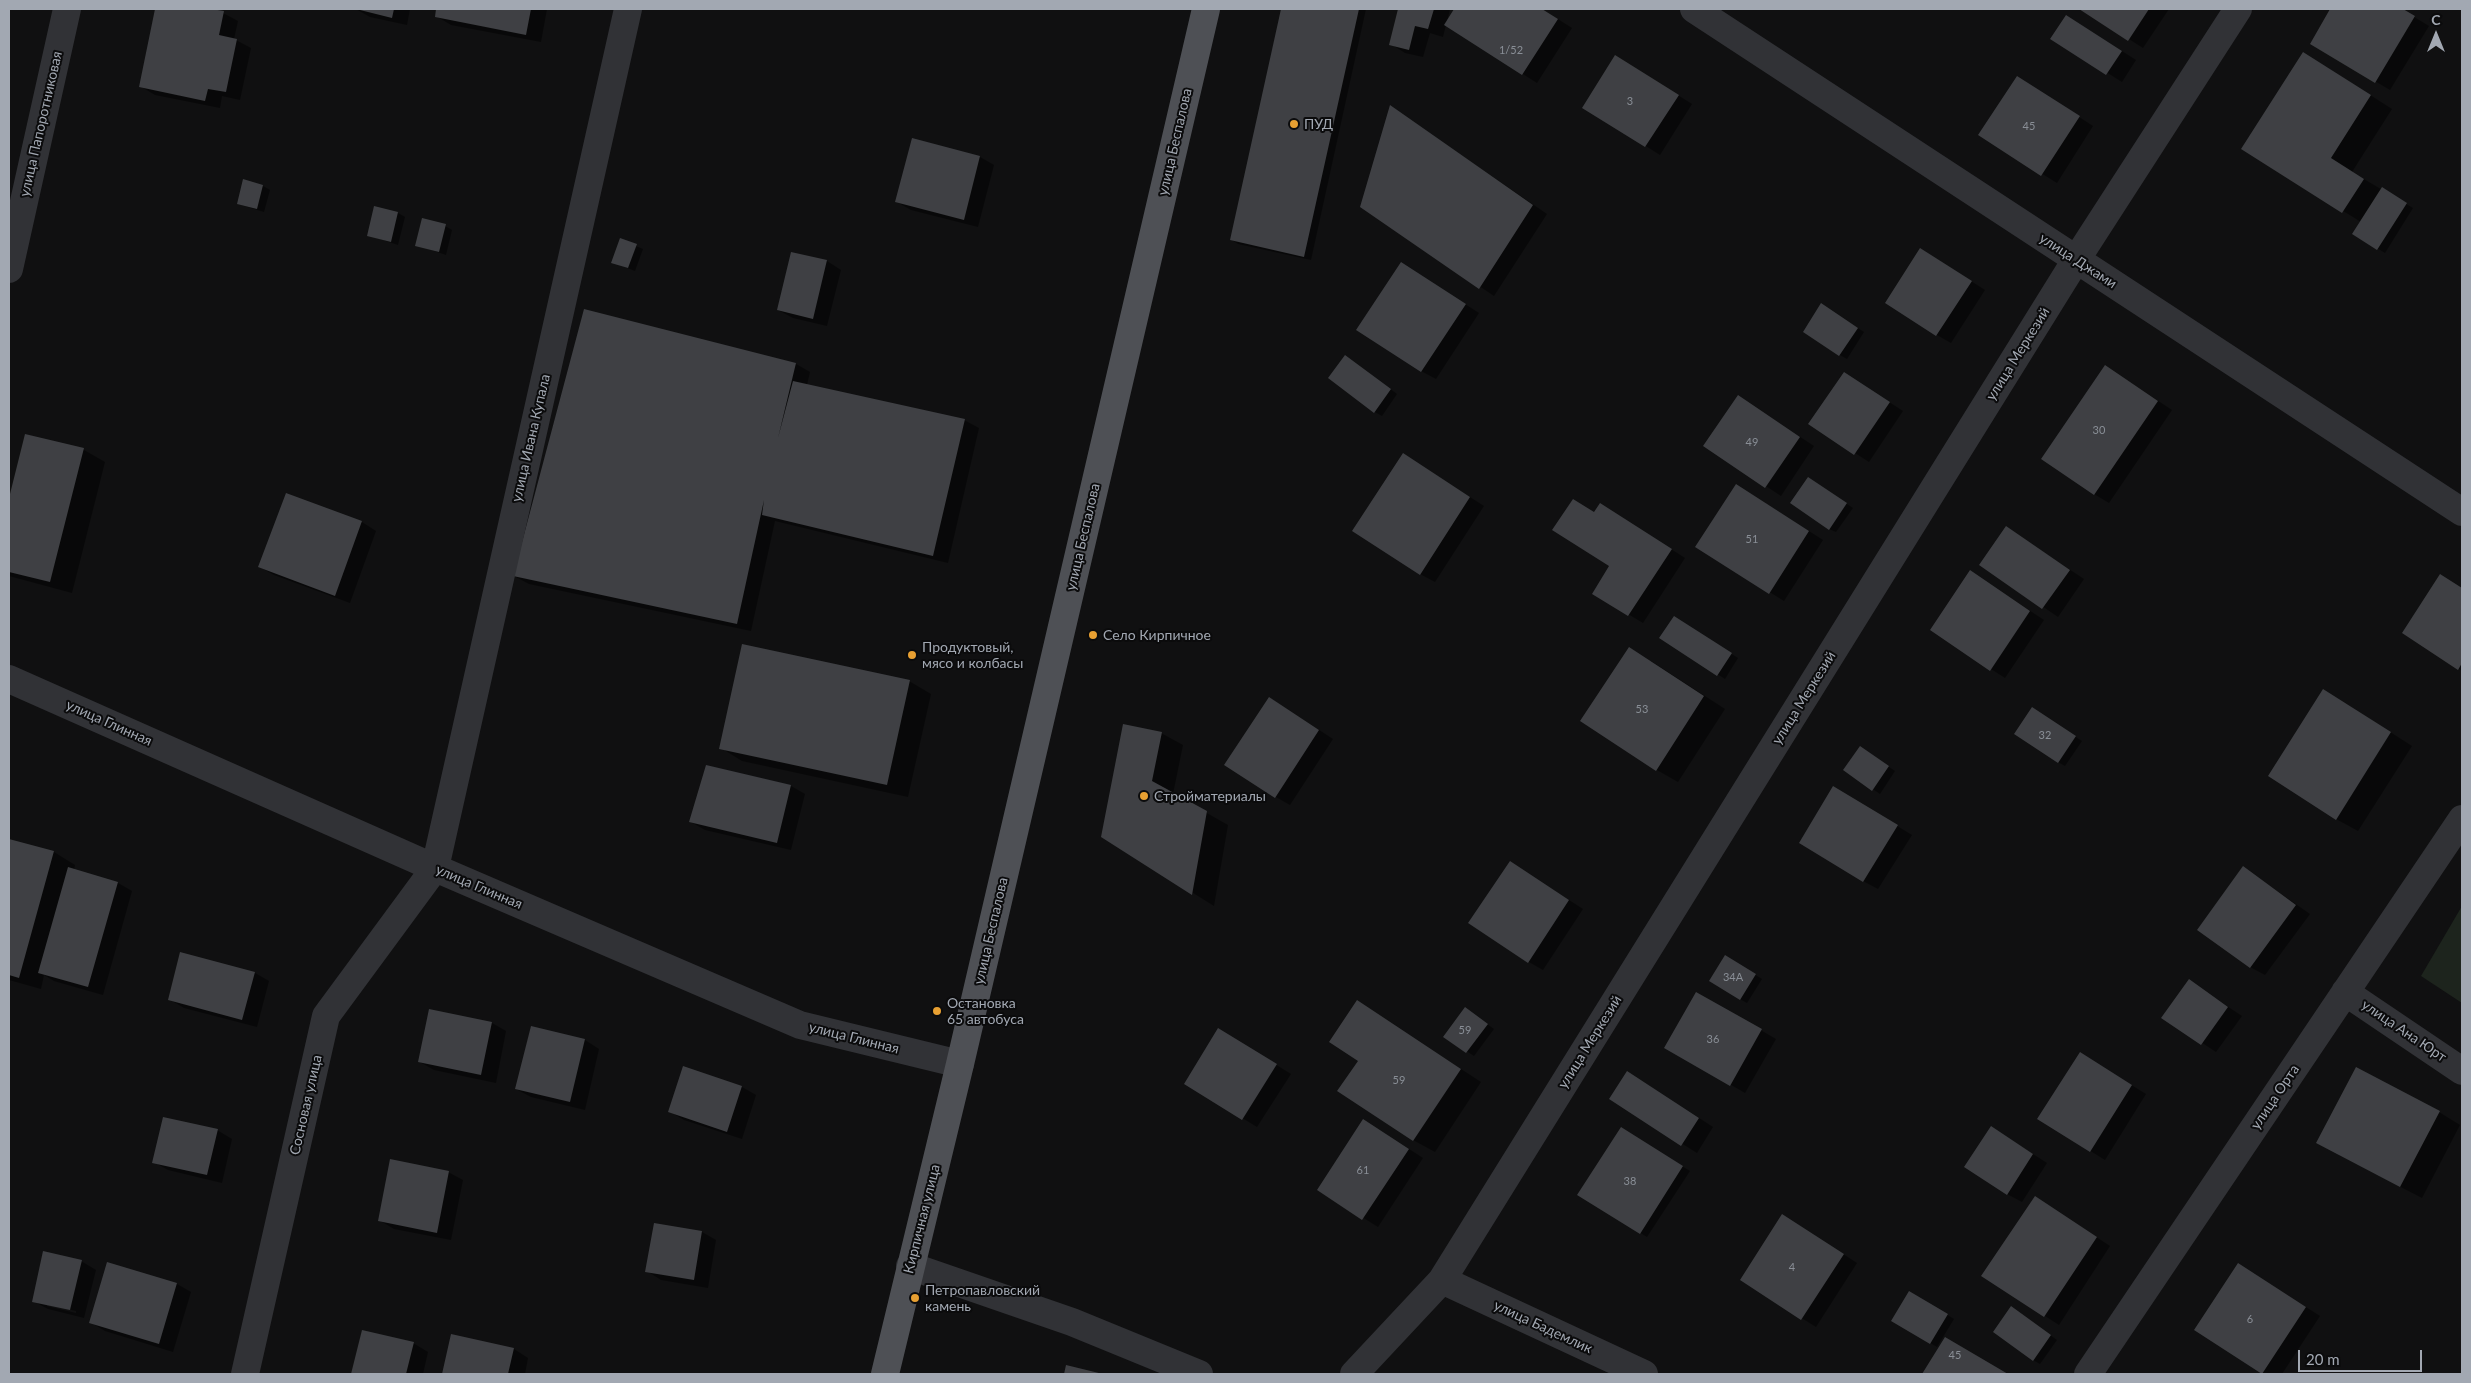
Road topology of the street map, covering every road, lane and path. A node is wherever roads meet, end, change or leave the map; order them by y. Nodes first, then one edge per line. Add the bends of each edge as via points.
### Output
1 (66, 9) edge
2 (628, 9) edge
3 (1206, 9) edge
4 (1694, 9) edge
5 (2238, 9) edge
6 (2076, 260) junction
7 (9, 269) edge
8 (2462, 512) edge
9 (9, 679) edge
10 (2462, 819) edge
11 (435, 868) junction
12 (2345, 992) junction
13 (960, 1064) junction
14 (2462, 1071) edge
15 (910, 1266) junction
16 (1442, 1280) junction
17 (245, 1374) edge
18 (885, 1374) edge
19 (1199, 1374) edge
20 (1354, 1374) edge
21 (1644, 1374) edge
22 (2088, 1374) edge

1 - 7 street, улица Папоротниковая
2 - 11 street, улица Ивана Купала
3 - 13 main road, улица Беспалова
4 - 6 street, улица Джами
5 - 6 street, улица Меркезий
6 - 8 street, улица Джами
6 - 16 street, улица Меркезий
9 - 11 street, улица Глинная
10 - 12 street, улица Орта
11 - 13 street, улица Глинная via 800,1024
11 - 17 street, Сосновая улица via 326,1016
12 - 14 street, улица Ана Юрт
12 - 22 street, улица Орта
13 - 15 main road, Кирпичная улица
15 - 18 main road, Кирпичная улица
15 - 19 street via 1072,1322
16 - 20 street, улица Меркезий
16 - 21 street, улица Бадемлик

